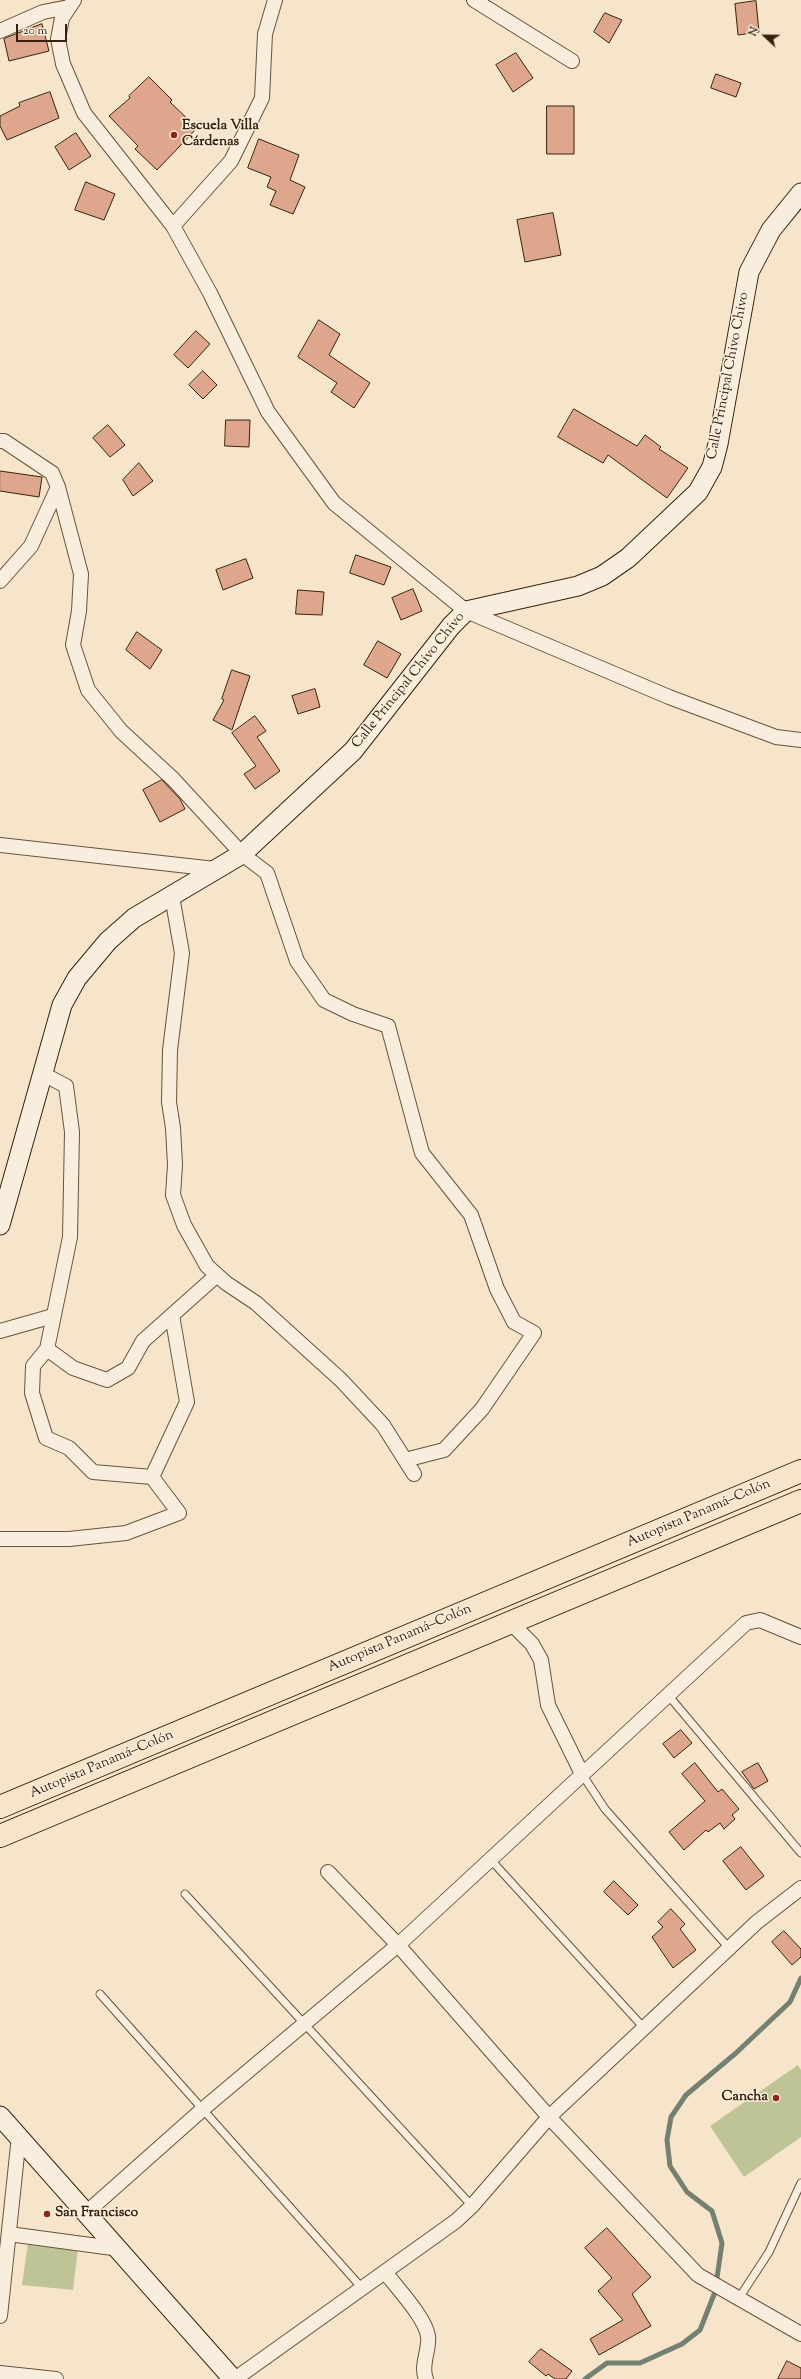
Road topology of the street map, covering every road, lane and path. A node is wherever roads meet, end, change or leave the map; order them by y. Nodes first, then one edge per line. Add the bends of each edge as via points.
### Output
1 (275, 0) edge
2 (474, 0) edge
3 (72, 4) edge
4 (0, 31) edge
5 (572, 61) dead end
6 (801, 193) edge
7 (173, 226) junction
8 (0, 441) edge
9 (58, 487) junction
10 (0, 580) edge
11 (466, 611) junction
12 (801, 740) edge
13 (0, 845) edge
14 (242, 854) junction
15 (215, 869) junction
16 (172, 896) junction
17 (43, 1074) junction
18 (0, 1225) edge
19 (217, 1275) junction
20 (172, 1315) junction
21 (53, 1316) junction
22 (0, 1331) edge
23 (47, 1349) junction
24 (405, 1460) junction
25 (801, 1471) edge
26 (414, 1474) dead end
27 (152, 1477) junction
28 (801, 1501) edge
29 (0, 1539) edge
30 (510, 1622) junction
31 (801, 1637) edge
32 (668, 1695) junction
33 (582, 1774) junction
34 (0, 1808) edge
35 (0, 1836) edge
36 (801, 1853) edge
37 (491, 1860) junction
38 (328, 1872) dead end
39 (801, 1888) edge
40 (185, 1894) dead end
41 (398, 1945) junction
42 (729, 1948) junction
43 (100, 1994) dead end
44 (305, 2025) junction
45 (644, 2028) junction
46 (203, 2110) junction
47 (0, 2116) edge
48 (549, 2117) junction
49 (19, 2136) junction
50 (801, 2183) edge
51 (472, 2206) junction
52 (86, 2212) junction
53 (9, 2234) junction
54 (120, 2249) junction
55 (384, 2272) junction
56 (362, 2288) junction
57 (734, 2295) junction
58 (0, 2316) edge
59 (801, 2334) edge
60 (0, 2373) edge
61 (56, 2379) edge
62 (234, 2379) edge
63 (426, 2379) edge

1 - 7 street via 265,34 262,98 231,161
2 - 5 street
3 - 4 street via 43,12
3 - 7 street via 62,18 58,39 63,64 84,113
6 - 11 street, Calle Principal Chivo Chivo via 771,230 749,272 718,444 712,467 698,492 628,558 602,576 578,586
7 - 11 street via 210,293 268,412 310,473 334,503
8 - 9 street via 10,444 52,473
9 - 10 street via 31,546
9 - 14 street via 81,574 79,611 73,645 88,690 121,731 173,779
11 - 12 street via 669,697 776,737
11 - 14 street, Calle Principal Chivo Chivo via 451,626 353,751
13 - 15 street
14 - 15 street, Calle Principal Chivo Chivo
14 - 24 street via 267,873 297,961 324,1000 353,1014 388,1026 422,1153 471,1215 497,1289 514,1322 534,1333 482,1409 444,1450
15 - 16 street, Calle Principal Chivo Chivo
16 - 17 street, Calle Principal Chivo Chivo via 134,918 108,941 77,978 62,1006
16 - 19 street via 182,953 170,1050 169,1102 175,1165 173,1195 184,1225 207,1266
17 - 18 street, Calle Principal Chivo Chivo
17 - 21 street via 66,1086 72,1132 70,1237
19 - 20 street
19 - 24 street via 256,1303 341,1380 383,1425
20 - 23 street via 143,1341 128,1368 107,1380 73,1368
20 - 27 street via 187,1402
21 - 22 street
21 - 23 street
23 - 27 street via 33,1366 32,1393 46,1438 70,1448 93,1472
24 - 26 street
25 - 34 highway, Autopista Panamá–Colón
27 - 29 street via 179,1513 126,1533 69,1539
28 - 30 highway, Autopista Panamá–Colón
30 - 33 street via 532,1644 541,1660 548,1705
30 - 35 highway, Autopista Panamá–Colón
31 - 32 street via 760,1620 746,1622
32 - 33 street
32 - 36 lane
33 - 37 street
33 - 42 lane via 605,1809
37 - 41 street
37 - 45 lane
38 - 41 street
39 - 42 street via 757,1922
40 - 44 lane
41 - 44 street
41 - 48 street
42 - 45 street
43 - 46 lane
44 - 46 street
44 - 51 lane
45 - 48 street
46 - 52 street
46 - 56 lane
47 - 49 street
48 - 51 street
48 - 57 street via 698,2275
49 - 52 street
49 - 53 street
50 - 57 lane via 770,2252
51 - 55 street via 456,2221
52 - 54 street
53 - 54 street
53 - 58 street
54 - 62 street
55 - 56 street
55 - 63 street via 425,2326 428,2337
56 - 62 street
57 - 59 street
60 - 61 street

